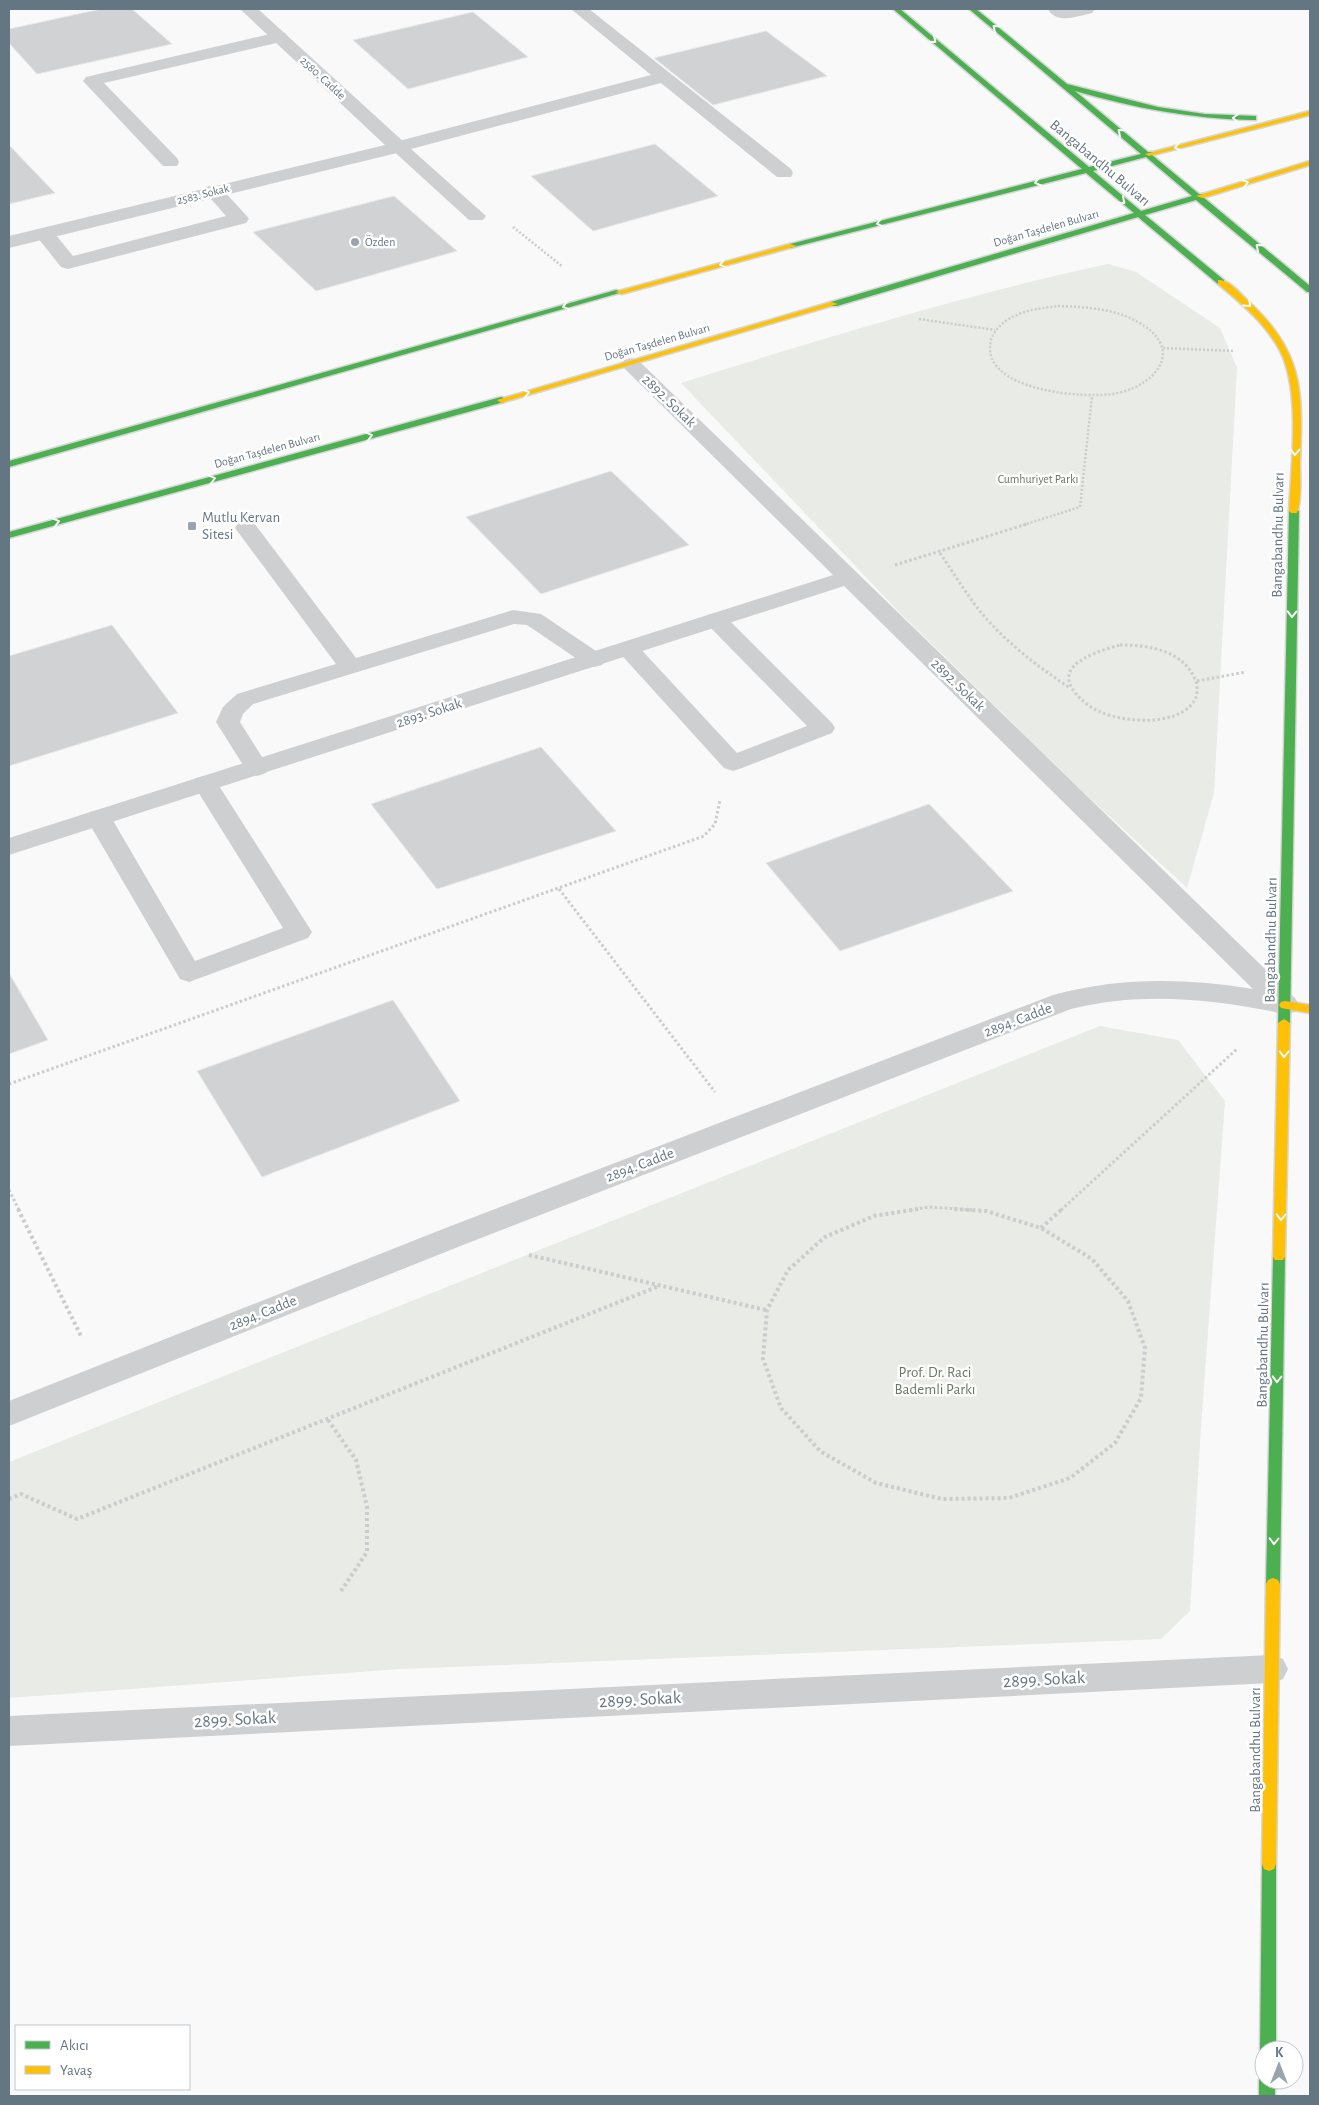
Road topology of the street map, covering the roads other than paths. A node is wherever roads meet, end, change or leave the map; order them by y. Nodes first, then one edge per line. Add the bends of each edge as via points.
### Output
1 (248, 9) edge
2 (579, 9) edge
3 (896, 9) edge
4 (972, 9) edge
5 (1056, 9) edge
6 (1086, 9) edge
7 (279, 37) junction
8 (665, 77) junction
9 (1066, 86) junction
10 (1306, 114) edge
11 (398, 147) junction
12 (1147, 154) junction
13 (170, 162) dead end
14 (1310, 163) edge
15 (1085, 170) junction
16 (784, 173) dead end
17 (213, 191) junction
18 (1199, 197) junction
19 (1139, 215) junction
20 (476, 216) road end
21 (44, 233) junction
22 (9, 242) edge
23 (1310, 290) edge
24 (631, 364) junction
25 (9, 464) edge
26 (246, 528) dead end
27 (9, 535) edge
28 (849, 577) junction
29 (716, 620) junction
30 (628, 648) junction
31 (594, 660) junction
32 (350, 666) junction
33 (257, 768) junction
34 (204, 784) junction
35 (99, 818) junction
36 (9, 847) edge
37 (1298, 1007) edge
38 (9, 1414) edge
39 (1271, 1669) junction
40 (9, 1731) edge
41 (1268, 2040) edge

1 - 7 street, 2580. Cadde
2 - 8 street
3 -> 15 main road, Bangabandhu Bulvarı
9 -> 4 main road
5 - 6 street via 1064,14
7 - 11 street, 2580. Cadde
7 - 13 street via 92,81
8 - 11 street, 2583. Sokak
8 - 16 street
10 -> 9 main road via 1250,118 1167,114
12 -> 9 main road
10 -> 12 main road
11 - 17 street, 2583. Sokak
11 - 20 street, 2580. Cadde
12 - 15 main road
12 - 18 main road
18 -> 14 main road, Doğan Taşdelen Bulvarı
15 -> 19 main road, Bangabandhu Bulvarı
15 -> 25 main road via 599,297
17 - 21 street, 2583. Sokak
17 - 21 street via 239,219 68,263
18 - 19 main road, Doğan Taşdelen Bulvarı
23 -> 18 main road
19 - 24 main road, Doğan Taşdelen Bulvarı
19 -> 37 main road, Bangabandhu Bulvarı via 1264,319 1286,353 1296,391
21 - 22 street, 2583. Sokak
27 -> 24 main road, Doğan Taşdelen Bulvarı
24 - 28 street, 2892. Sokak
26 - 32 street
28 - 29 street, 2893. Sokak
28 - 37 street, 2892. Sokak
29 - 30 street, 2893. Sokak
29 - 30 street via 823,728 733,763
30 - 31 street, 2893. Sokak
31 - 32 street via 533,619 520,616
31 - 33 street, 2893. Sokak
32 - 33 street via 235,706 228,722
33 - 34 street, 2893. Sokak
34 - 35 street, 2893. Sokak
34 - 35 street via 299,932 189,973
35 - 36 street, 2893. Sokak
37 - 38 street, 2894. Cadde via 1177,990 1112,990 1085,995 453,1238
37 -> 39 main road, Bangabandhu Bulvarı
39 - 40 street, 2899. Sokak
39 - 41 main road, Bangabandhu Bulvarı

